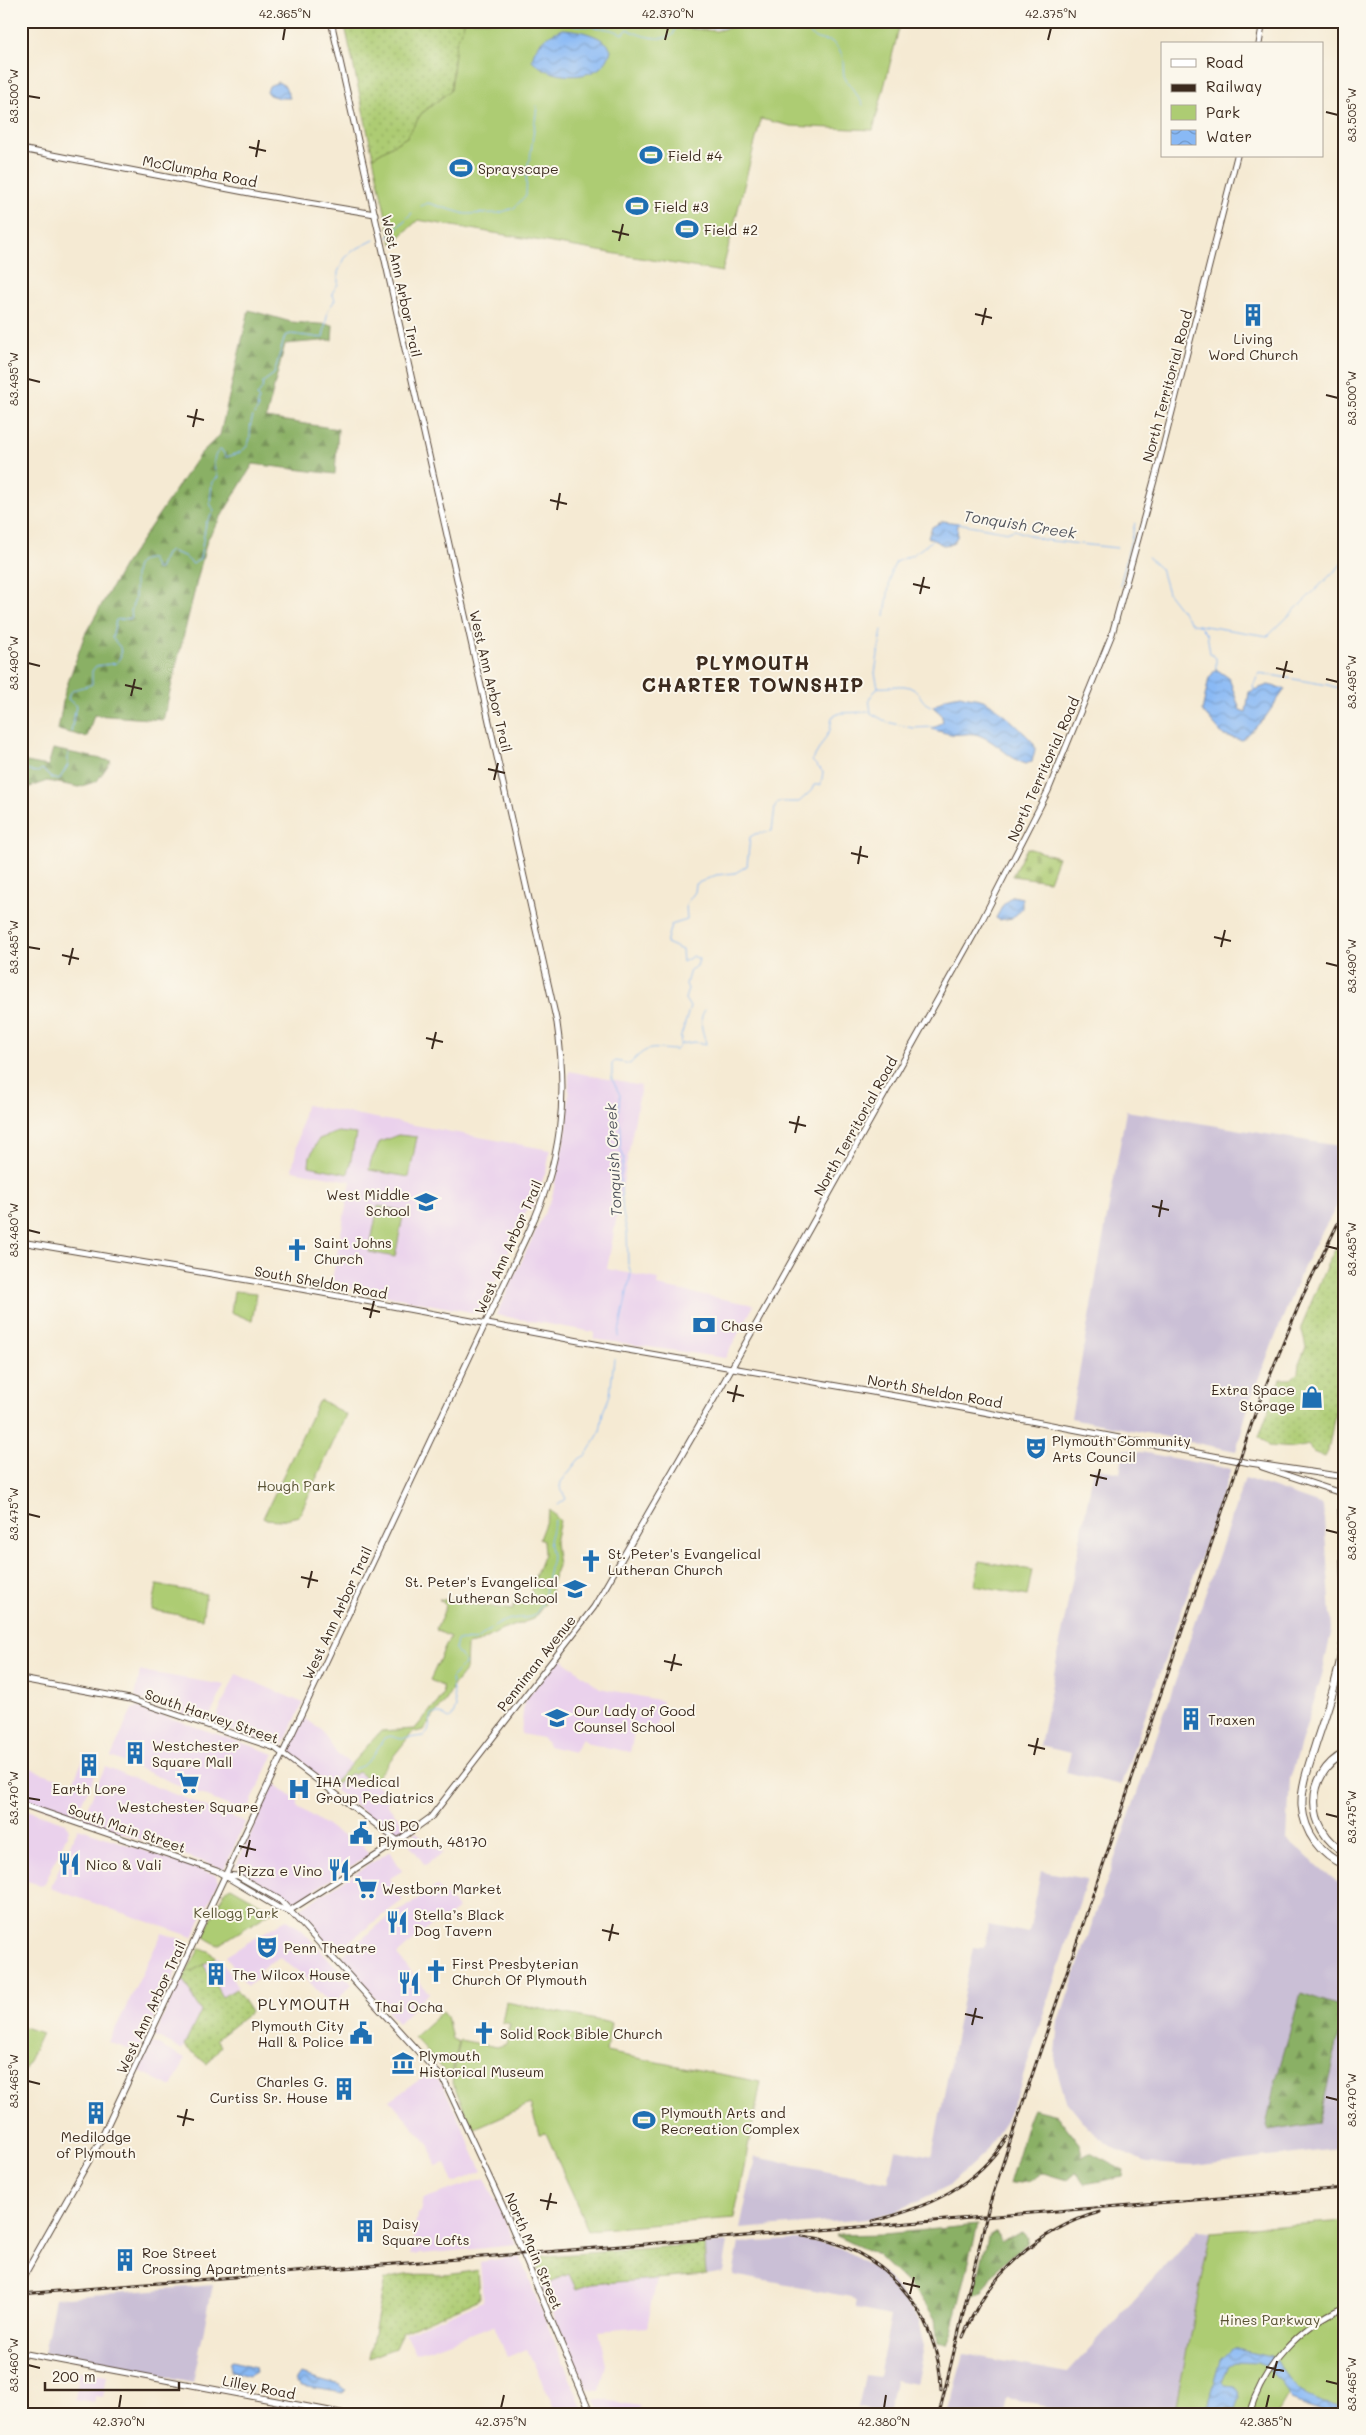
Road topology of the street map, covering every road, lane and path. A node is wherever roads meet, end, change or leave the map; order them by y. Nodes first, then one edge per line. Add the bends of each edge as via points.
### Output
1 (331, 21) edge
2 (1263, 21) edge
3 (1259, 42) edge
4 (21, 149) edge
5 (1235, 158) edge
6 (375, 214) junction
7 (21, 1242) edge
8 (486, 1324) junction
9 (616, 1348) joint
10 (732, 1367) junction
11 (1250, 1463) junction
12 (1345, 1463) edge
13 (1345, 1478) edge
14 (1345, 1494) edge
15 (1344, 1541) edge
16 (1345, 1551) edge
17 (1345, 1596) edge
18 (1345, 1632) edge
19 (21, 1679) edge
20 (1345, 1753) edge
21 (283, 1754) junction
22 (21, 1804) edge
23 (398, 1841) junction
24 (1345, 1852) edge
25 (1345, 1865) edge
26 (226, 1875) junction
27 (288, 1911) junction
28 (453, 2098) joint
29 (21, 2281) edge
30 (1345, 2307) edge
31 (21, 2353) edge
32 (346, 2414) edge
33 (591, 2414) edge
34 (1249, 2414) edge

1 - 6 street, West Ann Arbor Trail
2 - 3 street
4 - 6 street, McClumpha Road
5 - 10 street, North Territorial Road via 1116,620 1048,792 982,922
6 - 8 street, West Ann Arbor Trail via 557,1023 562,1061 561,1120 551,1176 539,1210
7 - 8 street, South Sheldon Road
8 - 9 street, South Sheldon Road
8 - 21 street, West Ann Arbor Trail
9 - 10 street, North Sheldon Road
10 - 11 street, North Sheldon Road via 936,1402
10 - 23 street, Penniman Avenue via 594,1607 431,1817
11 - 13 street, North Sheldon Road
11 - 14 street, North Sheldon Road
12 - 15 highway, bridge
15 - 16 highway
15 - 17 highway
18 - 25 highway via 1337,1678 1302,1797 1304,1817 1314,1841 1332,1859
19 - 21 street, South Harvey Street via 130,1699 275,1748
20 - 24 highway via 1332,1760 1321,1774 1314,1803 1322,1831
21 - 23 street, South Harvey Street
21 - 26 street, West Ann Arbor Trail
22 - 26 street, South Main Street
23 - 27 street, Penniman Avenue
26 - 27 street, South Main Street
26 - 29 street, West Ann Arbor Trail via 99,2143
27 - 28 street, South Main Street via 444,2080
28 - 33 street, North Main Street via 518,2240
30 - 34 street via 1304,2331 1277,2359
31 - 32 street, Lilley Road

